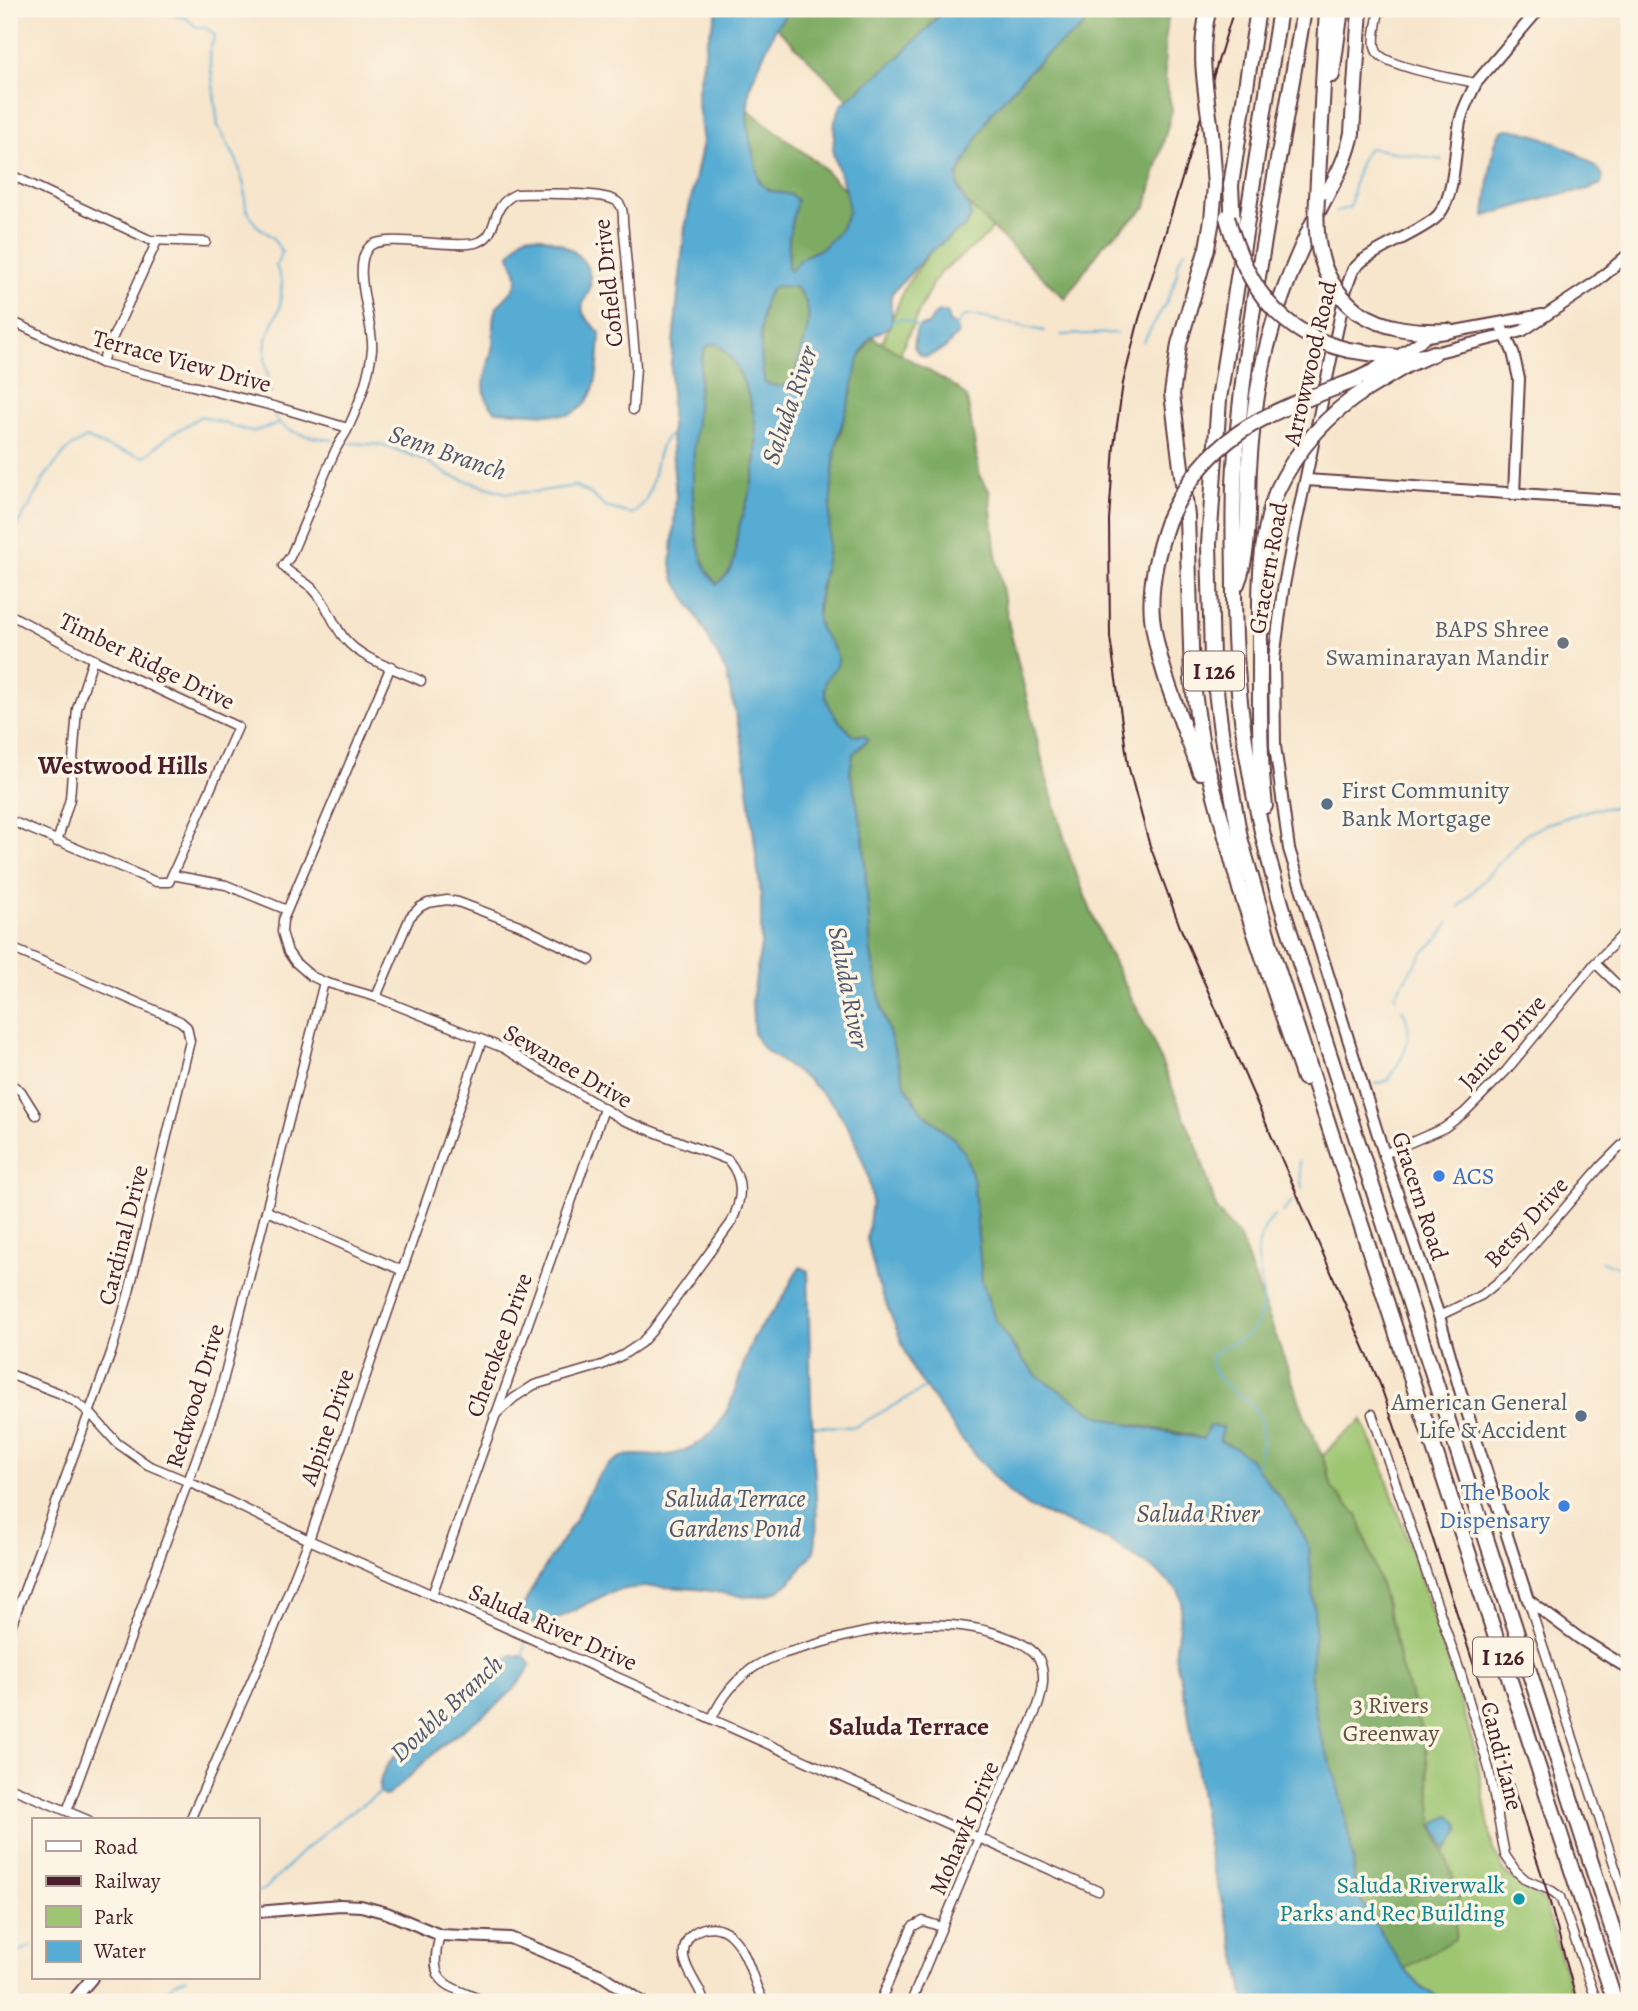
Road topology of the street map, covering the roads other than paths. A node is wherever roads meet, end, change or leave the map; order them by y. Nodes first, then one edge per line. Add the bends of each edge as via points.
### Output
1 (1209, 9) edge
2 (1258, 9) edge
3 (1280, 9) edge
4 (1304, 9) edge
5 (1327, 9) edge
6 (1341, 9) edge
7 (1360, 9) edge
8 (1379, 9) edge
9 (1539, 9) edge
10 (1476, 83) junction
11 (1216, 170) junction
12 (1318, 173) junction
13 (9, 174) edge
14 (157, 241) junction
15 (206, 242) dead end
16 (1235, 243) junction
17 (1629, 254) edge
18 (1544, 314) junction
19 (9, 320) edge
20 (1500, 324) junction
21 (1448, 331) junction
22 (1505, 336) junction
23 (1434, 353) junction
24 (1396, 357) junction
25 (101, 363) junction
26 (1362, 384) junction
27 (634, 410) dead end
28 (348, 428) junction
29 (1306, 480) junction
30 (1514, 494) junction
31 (1629, 500) edge
32 (1234, 592) junction
33 (9, 614) edge
34 (93, 659) junction
35 (391, 666) junction
36 (421, 681) dead end
37 (9, 820) edge
38 (57, 842) junction
39 (172, 875) junction
40 (1273, 877) junction
41 (1240, 889) junction
42 (287, 910) junction
43 (1629, 928) edge
44 (9, 947) edge
45 (590, 960) dead end
46 (1595, 963) junction
47 (324, 982) junction
48 (1629, 996) edge
49 (376, 997) junction
50 (482, 1040) junction
51 (9, 1083) edge
52 (604, 1109) junction
53 (36, 1115) dead end
54 (1629, 1138) edge
55 (1384, 1154) junction
56 (267, 1211) junction
57 (401, 1270) junction
58 (1391, 1312) junction
59 (1439, 1316) junction
60 (9, 1374) edge
61 (90, 1413) junction
62 (1372, 1414) dead end
63 (494, 1416) junction
64 (188, 1482) junction
65 (309, 1540) junction
66 (432, 1595) junction
67 (1528, 1600) junction
68 (9, 1632) edge
69 (1629, 1669) edge
70 (712, 1718) junction
71 (9, 1787) edge
72 (67, 1811) junction
73 (84, 1818) edge
74 (191, 1818) edge
75 (979, 1838) junction
76 (1098, 1891) dead end
77 (1629, 1910) edge
78 (259, 1912) edge
79 (942, 1927) junction
80 (440, 1935) junction
81 (90, 1980) edge
82 (1629, 1980) edge
83 (72, 2002) edge
84 (486, 2002) edge
85 (642, 2002) edge
86 (704, 2002) edge
87 (764, 2002) edge
88 (880, 2002) edge
89 (911, 2002) edge
90 (1597, 2002) edge
91 (1615, 2002) edge

1 - 11 highway, bridge via 1203,52
2 - 16 highway via 1231,185
3 - 58 highway, I 126 via 1216,425 1209,544 1212,658 1240,838 1273,954
4 - 32 highway, I 126 via 1242,390 1232,529
5 - 12 highway
6 - 12 highway
7 - 32 highway via 1349,148 1290,272 1261,373 1249,465 1244,567
8 - 10 street via 1375,44 1384,58
9 - 10 street, Arrowwood Road
10 - 29 street, Arrowwood Road via 1461,118 1444,207 1434,220 1374,252 1353,270
11 - 16 highway, bridge
11 - 41 highway via 1211,229 1177,353 1172,408 1186,516 1195,700 1202,747
12 - 21 highway, bridge via 1316,236 1321,262 1334,287 1357,311 1379,324
13 - 14 street
14 - 15 street
14 - 25 street
16 - 24 highway, bridge via 1255,286 1279,315 1312,338 1348,350
17 - 18 street via 1596,282
18 - 20 street
18 - 22 street via 1522,331
19 - 25 street, Terrace View Drive
20 - 21 street
20 - 22 street
21 - 24 street via 1418,341
22 - 23 street
22 - 30 street via 1517,366 1520,393
23 - 24 street
23 - 26 highway
24 - 26 highway
25 - 28 street, Terrace View Drive
26 - 40 highway, bridge via 1310,436 1293,460 1276,492 1262,544 1260,763
26 - 41 highway, bridge via 1283,407 1218,448 1194,474 1168,521 1158,552 1153,577 1154,630
27 - 28 street, Cofield Drive via 636,366 620,205 595,195 516,194 504,199 488,237 478,243 458,246 385,240 370,246 363,257 362,280 372,347 363,393
28 - 35 street, Cofield Drive via 284,566 324,602 345,640
29 - 30 street, Arrowwood Road
29 - 55 street, Gracern Road via 1274,659 1278,783 1294,870
30 - 31 street, Arrowwood Road
32 - 40 highway, I 126 via 1238,694
33 - 34 street, Timber Ridge Drive
34 - 38 street via 76,709 70,799
34 - 39 street, Timber Ridge Drive via 238,727
35 - 36 street
35 - 42 street, Sewanee Drive
37 - 38 street
38 - 39 street via 156,882 169,882
39 - 42 street via 226,885
40 - 82 highway, I 126
41 - 58 highway via 1333,1161
42 - 47 street, Sewanee Drive via 282,932 288,952 303,971
43 - 46 street, Janice Drive
44 - 61 street, Cardinal Drive via 180,1021 190,1033 128,1296
45 - 49 street via 506,920 458,902 437,901 420,907 410,917
46 - 48 street
46 - 55 street, Janice Drive via 1464,1113 1444,1128
47 - 49 street, Sewanee Drive
47 - 56 street, Redwood Drive
49 - 50 street, Sewanee Drive
50 - 52 street, Sewanee Drive via 524,1059
50 - 57 street, Alpine Drive
51 - 53 street via 21,1091
52 - 63 street, Cherokee Drive
52 - 63 street, Sewanee Drive via 644,1130 728,1160 740,1180 738,1208 640,1343 602,1365 534,1385
54 - 59 street, Betsy Drive via 1509,1273 1482,1294
55 - 59 street, Gracern Road
56 - 57 street
56 - 64 street, Redwood Drive via 219,1397
57 - 65 street, Alpine Drive
58 - 91 highway, I 126
59 - 67 street, Gracern Road
60 - 61 street, Saluda River Drive via 60,1393
61 - 64 street, Saluda River Drive via 131,1455
61 - 68 street, Cardinal Drive
62 - 90 street, Candi Lane via 1461,1674 1489,1769 1505,1855 1527,1880 1560,1897
63 - 66 street, Cherokee Drive
64 - 65 street, Saluda River Drive
64 - 72 street, Redwood Drive
65 - 66 street, Saluda River Drive
65 - 74 street, Alpine Drive
66 - 70 street, Saluda River Drive
67 - 69 street
67 - 77 street, Gracern Road
70 - 75 street, Saluda River Drive
70 - 75 street, Mohawk Drive via 729,1689 754,1667 841,1637 933,1625 981,1629 1015,1640 1040,1660 1042,1692
71 - 72 street
72 - 73 street
75 - 76 street, Saluda River Drive
75 - 79 street, Mohawk Drive
78 - 80 street via 361,1906
79 - 88 street via 923,1921 912,1927
79 - 89 street, Mohawk Drive
80 - 84 street via 434,1964 439,1979
80 - 85 street via 510,1938 601,1975
81 - 83 street
86 - 87 street via 686,1966 684,1948 699,1929 710,1927 726,1932 739,1946

